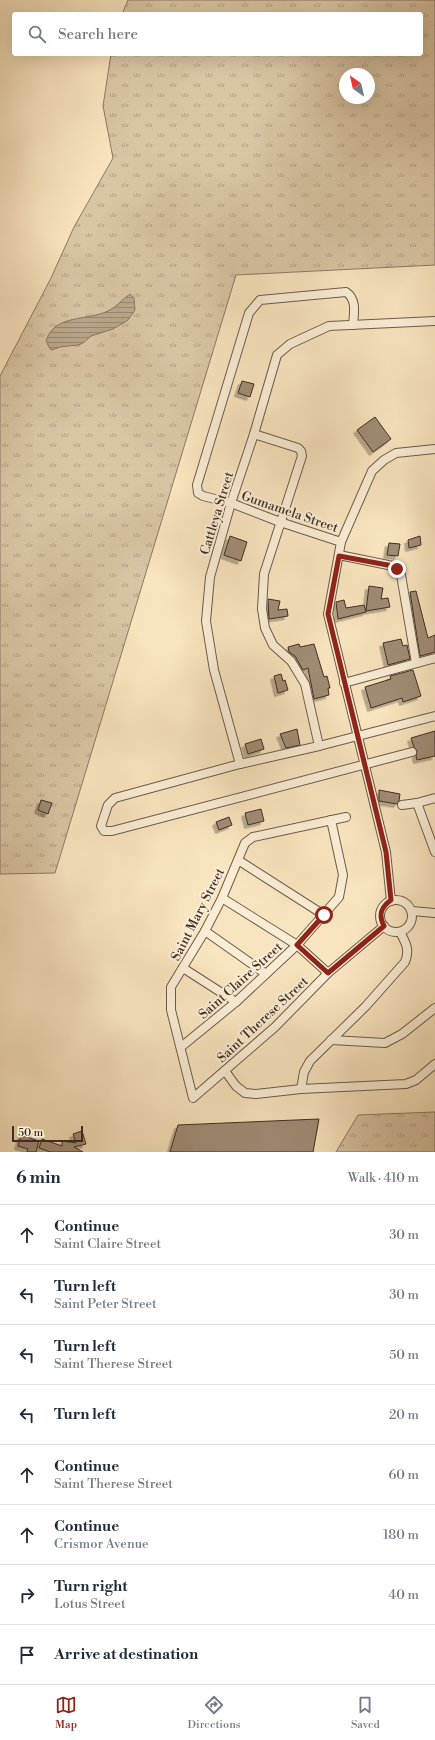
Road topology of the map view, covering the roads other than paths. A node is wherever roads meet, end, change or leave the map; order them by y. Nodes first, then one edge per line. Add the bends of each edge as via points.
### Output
1 (435, 321) edge
2 (354, 325) junction
3 (254, 434) junction
4 (435, 449) edge
5 (231, 503) junction
6 (280, 522) junction
7 (341, 542) junction
8 (339, 556) junction
9 (435, 658) edge
10 (416, 663) junction
11 (344, 683) junction
12 (435, 716) edge
13 (358, 736) junction
14 (319, 746) junction
15 (412, 752) dead end
16 (240, 764) junction
17 (365, 764) junction
18 (435, 798) edge
19 (417, 803) junction
20 (402, 805) dead end
21 (346, 818) dead end
22 (330, 820) junction
23 (435, 852) edge
24 (238, 860) junction
25 (222, 898) junction
26 (391, 900) junction
27 (412, 911) junction
28 (435, 913) edge
29 (324, 915) junction
30 (384, 926) junction
31 (205, 931) junction
32 (400, 932) junction
33 (297, 945) junction
34 (183, 968) junction
35 (328, 973) junction
36 (266, 974) junction
37 (236, 1002) junction
38 (435, 1008) edge
39 (331, 1040) junction
40 (181, 1047) junction
41 (435, 1064) edge
42 (225, 1071) junction
43 (301, 1089) junction
44 (193, 1098) joint

1 - 2 street, Cattleya Street
2 - 3 street, Cattleya Street via 329,326 290,344 277,355
2 - 5 street, Gumamela Street via 354,301 346,292 260,300 248,313 197,485 198,493 203,496
3 - 5 street, Cattleya Street
3 - 6 street via 301,451 302,456
4 - 7 street via 396,453 372,471
5 - 6 street, Gumamela Street
5 - 16 street, Cattleya Street via 210,577 206,621 214,670
6 - 7 street, Gumamela Street
6 - 14 street via 264,574 265,628 273,645 291,661 305,684
7 - 8 street
8 - 10 street via 393,566 397,569 401,575
8 - 11 street via 328,614
9 - 10 street
10 - 11 street
11 - 13 street
12 - 13 street
13 - 14 street
13 - 17 street
14 - 16 street
15 - 17 street
16 - 17 street via 115,798 108,805 101,826 104,831 112,831
17 - 26 street via 386,852
18 - 19 street
19 - 20 street
19 - 23 street
21 - 22 street, Saint Mary Street
22 - 24 street, Saint Mary Street via 253,837 245,843
22 - 29 street, Saint Claire Street via 343,875 338,897
24 - 25 street, Saint Mary Street
24 - 29 street
25 - 31 street, Saint Mary Street
25 - 33 street
26 - 27 street via 406,903
26 - 30 street via 381,911 380,919
27 - 28 street
27 - 32 street via 409,926
29 - 33 street, Saint Claire Street
30 - 32 street via 391,931
30 - 35 street, Saint Therese Street
31 - 34 street, Saint Mary Street
31 - 36 street
32 - 39 street via 407,945 408,955 405,962
33 - 35 street
33 - 36 street, Saint Claire Street
34 - 37 street
34 - 40 street, Saint Mary Street via 171,987 171,1010
35 - 42 street, Saint Therese Street via 275,1027
36 - 37 street, Saint Claire Street
37 - 40 street, Saint Claire Street
38 - 39 street via 402,1034 385,1043
39 - 43 street via 310,1061 304,1072
40 - 44 street, Saint Mary Street
41 - 43 street via 416,1080 406,1084
42 - 43 street via 236,1086 245,1092 256,1094
42 - 44 street, Saint Therese Street

